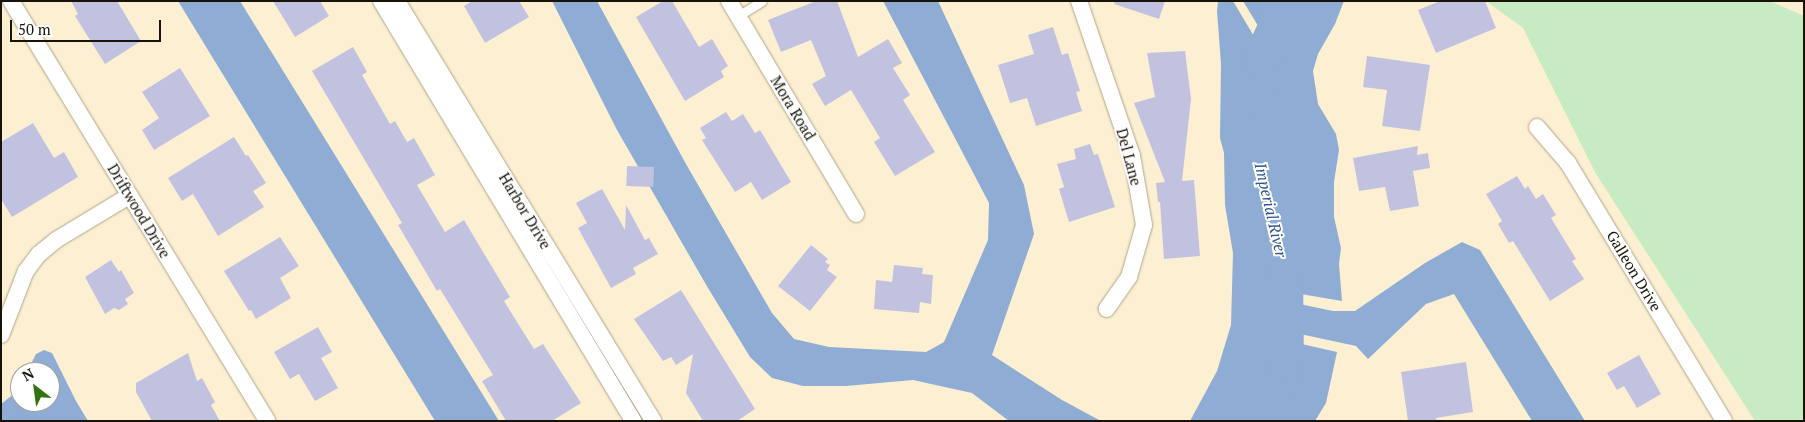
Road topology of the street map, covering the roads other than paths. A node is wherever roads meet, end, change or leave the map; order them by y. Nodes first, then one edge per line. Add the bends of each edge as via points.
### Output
1 (11, 1) edge
2 (381, 1) edge
3 (397, 1) edge
4 (729, 1) edge
5 (762, 1) edge
6 (1079, 1) edge
7 (738, 16) junction
8 (1537, 126) dead end
9 (129, 196) junction
10 (856, 214) dead end
11 (1107, 309) dead end
12 (1, 335) edge
13 (267, 421) edge
14 (633, 421) edge
15 (653, 421) edge
16 (1724, 421) edge

1 - 9 street, Driftwood Drive
2 - 14 street, Harbor Drive
3 - 15 street, Harbor Drive
4 - 7 street, Mora Road
5 - 7 lane
6 - 11 street, Del Lane via 1132,156 1144,225 1129,277
7 - 10 street, Mora Road
8 - 16 street, Galleon Drive via 1568,163
9 - 12 street via 56,240 39,254 26,271
9 - 13 street, Driftwood Drive

